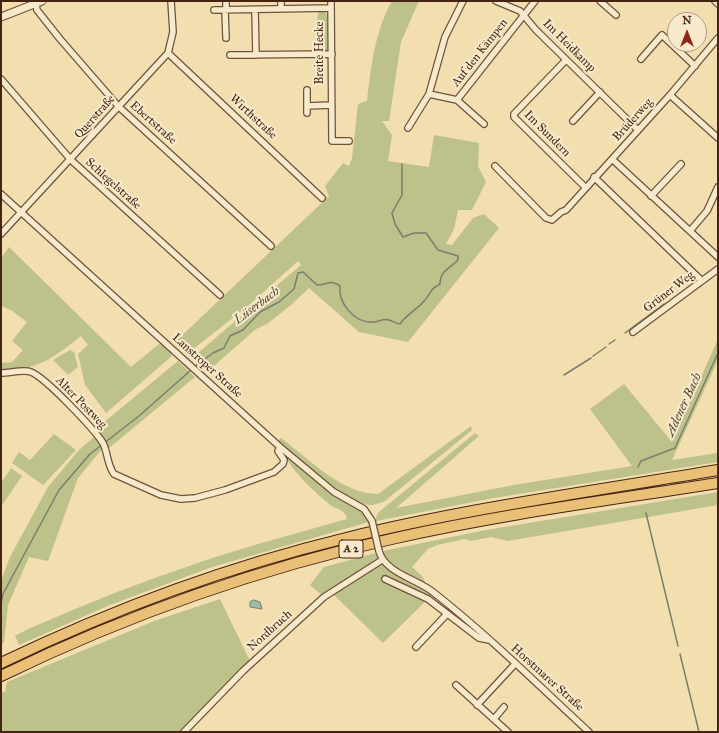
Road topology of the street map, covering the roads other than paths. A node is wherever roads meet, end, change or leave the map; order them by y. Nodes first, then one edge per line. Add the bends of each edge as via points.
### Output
1 (171, 1) edge
2 (226, 1) edge
3 (281, 1) edge
4 (331, 1) edge
5 (463, 1) edge
6 (496, 1) edge
7 (536, 1) edge
8 (600, 1) edge
9 (715, 1) edge
10 (39, 3) edge
11 (718, 4) edge
12 (331, 8) junction
13 (214, 10) dead end
14 (226, 10) junction
15 (255, 10) junction
16 (281, 10) junction
17 (524, 14) junction
18 (616, 15) dead end
19 (1, 17) edge
20 (226, 38) dead end
21 (718, 38) edge
22 (168, 53) junction
23 (332, 54) junction
24 (230, 55) dead end
25 (256, 55) junction
26 (641, 59) dead end
27 (566, 60) junction
28 (695, 66) junction
29 (1, 79) edge
30 (307, 90) dead end
31 (600, 92) junction
32 (429, 94) junction
33 (670, 95) junction
34 (457, 100) junction
35 (331, 105) junction
36 (307, 106) junction
37 (119, 107) junction
38 (307, 113) dead end
39 (573, 121) dead end
40 (484, 124) dead end
41 (408, 128) dead end
42 (638, 130) junction
43 (718, 138) edge
44 (348, 141) dead end
45 (612, 159) junction
46 (71, 160) junction
47 (681, 164) dead end
48 (495, 166) dead end
49 (594, 177) junction
50 (585, 187) junction
51 (718, 187) edge
52 (1, 194) edge
53 (651, 196) junction
54 (322, 198) dead end
55 (21, 212) junction
56 (690, 231) junction
57 (1, 234) edge
58 (271, 246) dead end
59 (718, 257) edge
60 (718, 269) edge
61 (702, 281) junction
62 (220, 296) dead end
63 (633, 332) dead end
64 (1, 373) edge
65 (280, 447) junction
66 (718, 470) edge
67 (718, 483) edge
68 (382, 560) junction
69 (385, 579) dead end
70 (447, 614) junction
71 (490, 640) junction
72 (416, 647) dead end
73 (1, 663) edge
74 (515, 664) junction
75 (1, 676) edge
76 (456, 685) dead end
77 (477, 705) junction
78 (504, 707) dead end
79 (494, 720) junction
80 (184, 732) edge
81 (508, 732) edge
82 (589, 732) edge

1 - 22 street, Querstraße via 173,32
2 - 14 street
3 - 16 street
4 - 12 street, Breite Hecke
5 - 32 street via 445,37
6 - 17 street
7 - 17 street, Auf den Kämpen
8 - 18 street
9 - 11 street
10 - 19 street
10 - 37 street, Ebertstraße via 37,10
12 - 16 street
12 - 23 street, Breite Hecke
13 - 14 street
14 - 15 street
14 - 20 street
15 - 16 street
15 - 25 street
17 - 27 street, Im Heidkamp
17 - 34 street, Auf den Kämpen
21 - 28 street, Brüderweg
22 - 37 street, Querstraße
22 - 54 street, Wirthstraße
23 - 25 street
23 - 35 street, Breite Hecke
24 - 25 street
26 - 28 street via 662,35
27 - 31 street, Im Heidkamp
27 - 50 street, Im Sundern via 514,114 514,118
28 - 33 street, Brüderweg
29 - 46 street, Schlegelstraße
30 - 36 street, Breite Hecke
31 - 39 street
31 - 42 street, Im Heidkamp
32 - 34 street, Auf den Kämpen
32 - 41 street
33 - 42 street, Brüderweg
33 - 43 street
34 - 40 street, Auf den Kämpen
35 - 36 street
35 - 44 street, Breite Hecke via 332,141
36 - 38 street, Breite Hecke
37 - 46 street, Querstraße
37 - 58 street, Ebertstraße
42 - 45 street, Brüderweg
45 - 49 street, Brüderweg
45 - 53 street
46 - 55 street, Querstraße
46 - 62 street, Schlegelstraße
47 - 53 street
48 - 50 street, Brüderweg via 550,220 566,210
49 - 50 street, Brüderweg
49 - 61 street
51 - 56 street via 707,211
52 - 55 street, Lanstroper Straße
53 - 56 street
55 - 57 street, Querstraße
55 - 65 street, Lanstroper Straße
56 - 59 street
60 - 61 street, Grüner Weg
61 - 63 street, Grüner Weg
64 - 65 street, Alter Postweg via 31,372 43,380 100,439 114,474 161,495 181,499 195,498 225,490 281,468 284,460 278,451
65 - 68 street, Lanstroper Straße, bridge via 334,492 364,509 372,521
66 - 73 highway, A 2 via 440,517 316,545 160,595 81,626
67 - 75 highway, A 2 via 471,523 320,556 163,607 79,640
68 - 71 street, Horstmarer Straße via 389,567 433,592
68 - 80 street, Nordbruch via 324,597 243,670
69 - 70 street, Horstmarer Straße via 428,599
70 - 71 street, Horstmarer Straße via 479,638
70 - 72 street
71 - 74 street, Horstmarer Straße
74 - 77 street
74 - 82 street, Horstmarer Straße
76 - 77 street
77 - 79 street
78 - 79 street
79 - 81 street

